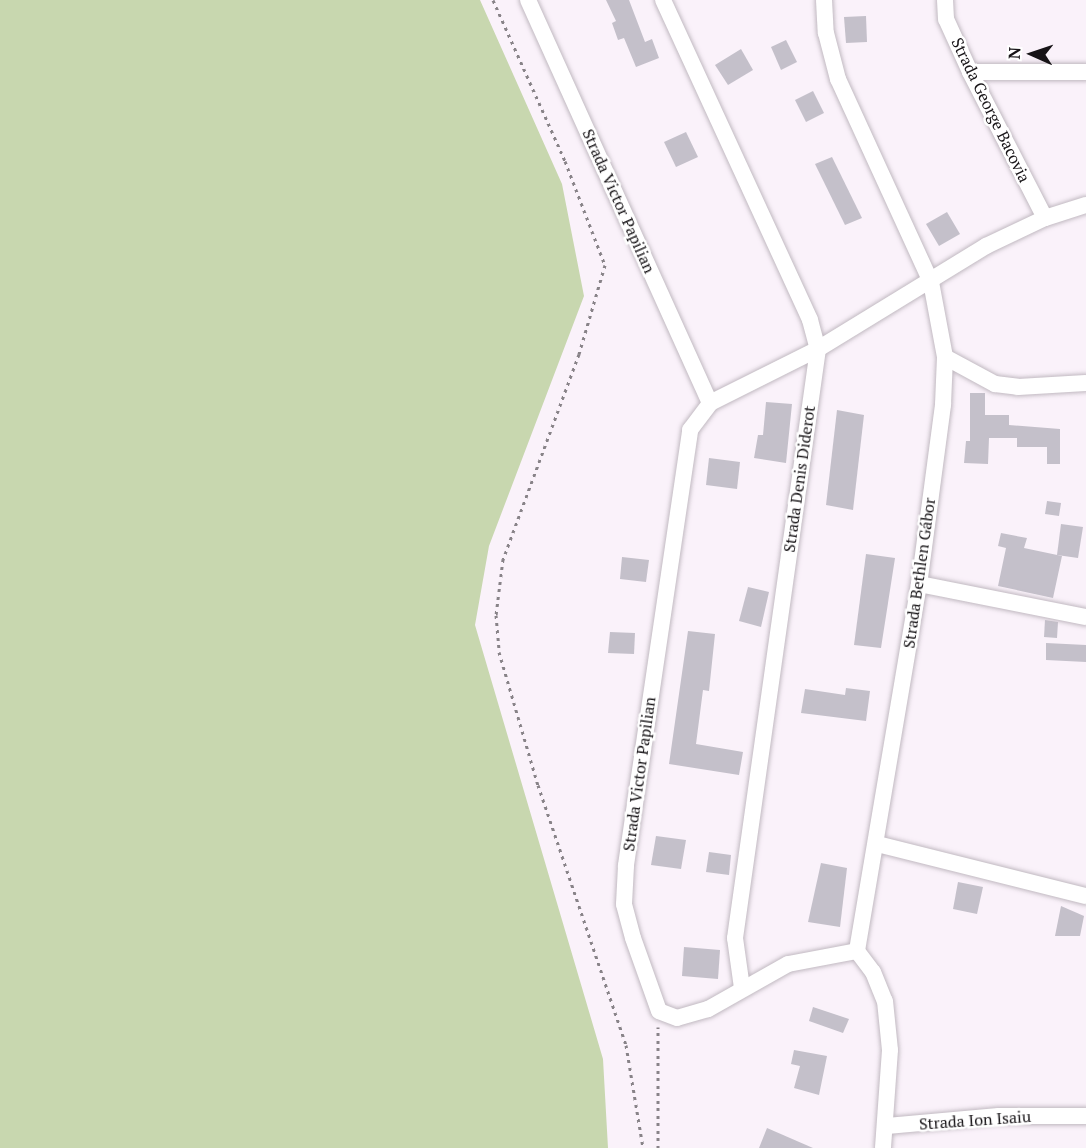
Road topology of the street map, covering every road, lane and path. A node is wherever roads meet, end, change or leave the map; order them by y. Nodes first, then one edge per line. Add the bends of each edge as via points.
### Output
1 (493, 0) edge
2 (528, 0) edge
3 (663, 0) edge
4 (824, 0) edge
5 (945, 0) edge
6 (970, 72) junction
7 (1086, 72) edge
8 (1086, 205) edge
9 (1045, 218) junction
10 (931, 282) junction
11 (818, 349) junction
12 (945, 357) junction
13 (1086, 383) edge
14 (710, 403) junction
15 (919, 584) junction
16 (1086, 617) edge
17 (877, 844) junction
18 (1086, 896) edge
19 (857, 951) junction
20 (742, 988) junction
21 (659, 1011) junction
22 (1086, 1116) edge
23 (886, 1126) junction
24 (643, 1148) edge
25 (658, 1148) edge
26 (883, 1148) edge

1 - 24 path via 566,161 605,265 579,354 503,559 495,615 499,652 538,785 626,1045
2 - 14 street, Strada Victor Papilian
3 - 11 street, Strada Denis Diderot via 810,320
4 - 10 street, Strada Bethlen Gábor via 826,33 838,79
5 - 6 street, Strada George Bacovia via 946,19
6 - 7 street
6 - 9 street, Strada George Bacovia
8 - 9 street, Strada Victor Papilian
9 - 10 street, Strada Victor Papilian via 986,246
10 - 11 street, Strada Victor Papilian
10 - 12 street, Strada Bethlen Gábor
11 - 14 street, Strada Victor Papilian
11 - 20 street, Strada Denis Diderot via 735,938
12 - 13 street via 995,384 1018,387
12 - 15 street, Strada Bethlen Gábor via 944,405
14 - 21 street, Strada Victor Papilian via 690,430 626,865 624,904
15 - 16 street
15 - 17 street, Strada Bethlen Gábor
17 - 18 street
17 - 19 street, Strada Bethlen Gábor
19 - 20 street via 788,964
19 - 23 street via 873,972 885,1001 890,1050
20 - 21 street via 693,1016 677,1018
21 - 25 path
22 - 23 street, Strada Ion Isaiu via 999,1116
23 - 26 street

